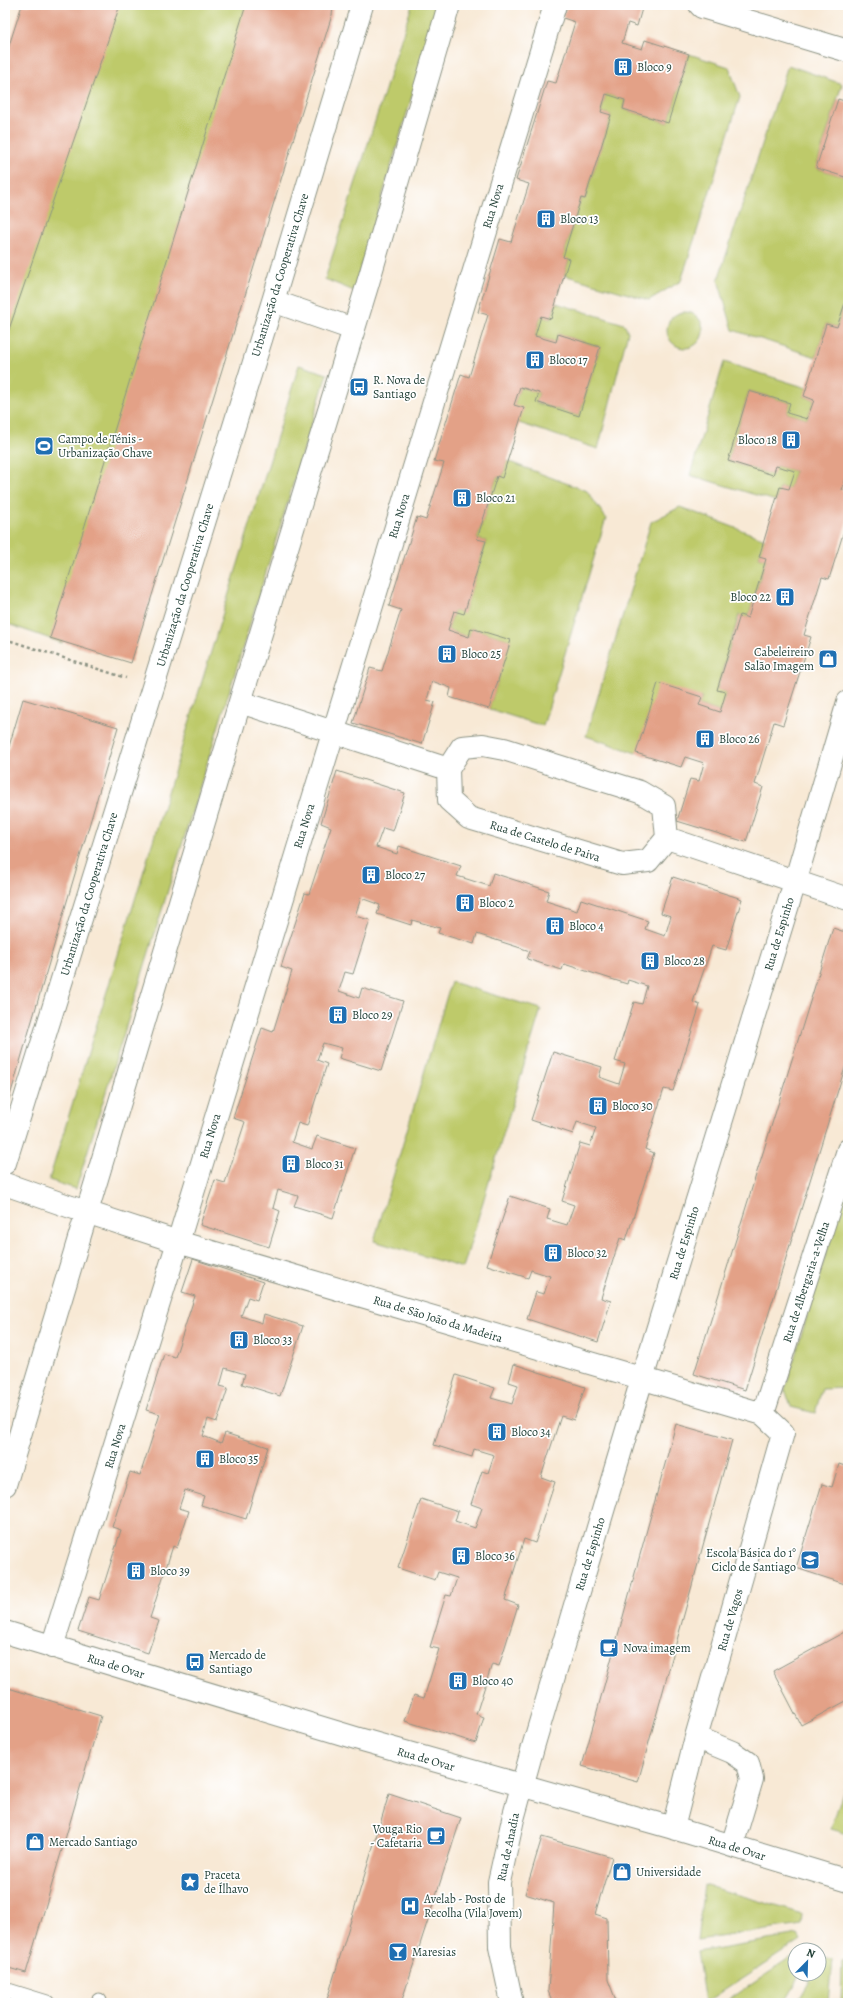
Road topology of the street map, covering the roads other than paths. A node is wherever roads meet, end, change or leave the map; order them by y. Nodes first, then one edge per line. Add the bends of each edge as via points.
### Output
1 (362, 5) edge
2 (449, 5) edge
3 (555, 5) edge
4 (700, 5) edge
5 (848, 50) edge
6 (273, 302) junction
7 (354, 329) junction
8 (240, 702) junction
9 (848, 702) edge
10 (333, 732) junction
11 (448, 769) junction
12 (667, 838) junction
13 (795, 882) junction
14 (848, 899) edge
15 (848, 1150) edge
16 (5, 1163) edge
17 (5, 1184) edge
18 (88, 1212) junction
19 (178, 1242) junction
20 (642, 1379) junction
21 (763, 1414) junction
22 (783, 1433) joint
23 (5, 1485) edge
24 (5, 1632) edge
25 (52, 1647) junction
26 (696, 1737) junction
27 (522, 1786) junction
28 (673, 1828) junction
29 (732, 1846) junction
30 (848, 1881) edge
31 (5, 1990) edge
32 (47, 2003) edge
33 (512, 2003) edge

1 - 6 street, Urbanização da Cooperativa Chave
2 - 7 street
3 - 10 street, Rua Nova
4 - 5 street
6 - 7 street
6 - 16 street, Urbanização da Cooperativa Chave
7 - 8 street
8 - 10 street
8 - 18 street
9 - 13 street, Rua de Espinho
10 - 11 street
10 - 19 street, Rua Nova
11 - 12 street via 462,747 483,744 625,787 640,792 664,806
11 - 12 street, Rua de Castelo de Paiva via 449,800 469,818 622,864 648,861
12 - 13 street
13 - 14 street
13 - 20 street, Rua de Espinho
15 - 21 street, Rua de Albergaria-a-Velha
17 - 18 street
18 - 19 street, Rua de São João da Madeira
18 - 23 street
19 - 20 street, Rua de São João da Madeira
19 - 25 street, Rua Nova
20 - 21 street, Rua de São João da Madeira
20 - 27 street, Rua de Espinho
21 - 22 street, Rua de São João da Madeira
22 - 26 street, Rua de Vagos
24 - 25 street, Rua de Ovar
25 - 27 street, Rua de Ovar
26 - 28 street, Rua de Vagos
26 - 29 street via 732,1752 748,1763 752,1779
27 - 28 street, Rua de Ovar
27 - 33 street, Rua de Anadia via 499,1882 500,1947
28 - 29 street, Rua de Ovar
29 - 30 street, Rua de Ovar
31 - 32 lane

